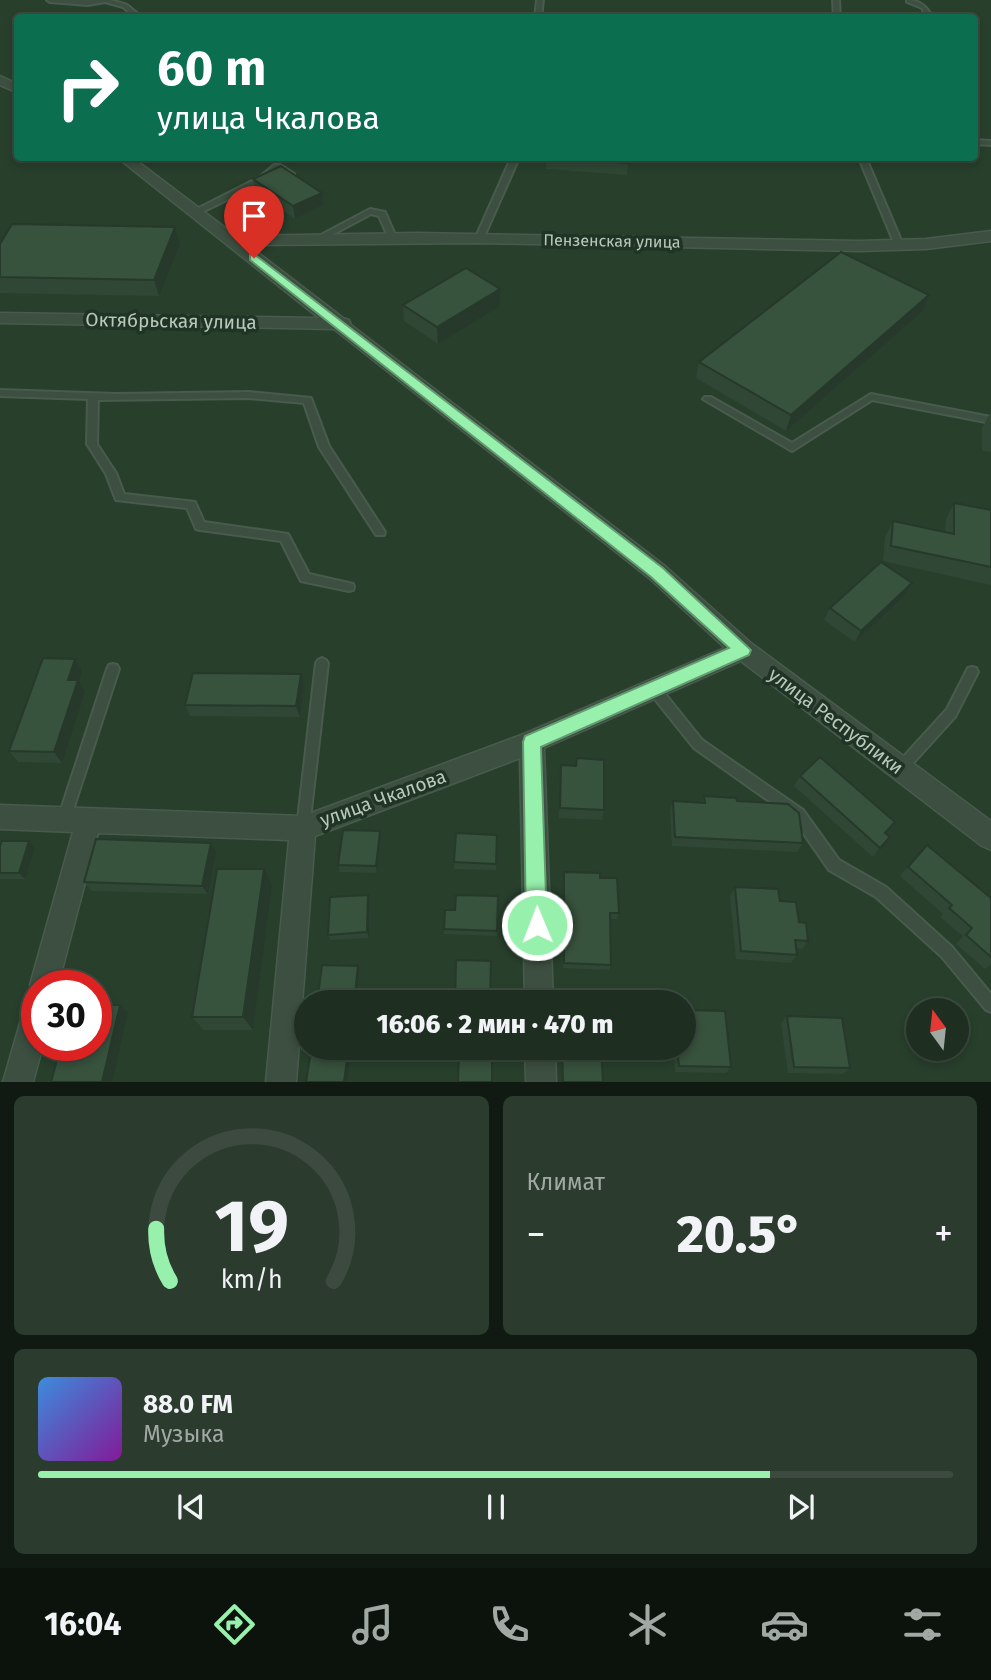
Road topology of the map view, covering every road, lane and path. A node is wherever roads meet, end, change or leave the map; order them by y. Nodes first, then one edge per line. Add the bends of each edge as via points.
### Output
1 (50, 0) edge
2 (105, 0) edge
3 (909, 1) edge
4 (135, 14) edge
5 (928, 14) edge
6 (129, 161) edge
7 (514, 161) edge
8 (863, 161) edge
9 (295, 178) edge
10 (195, 212) junction
11 (323, 236) junction
12 (991, 236) edge
13 (392, 237) junction
14 (479, 239) junction
15 (232, 241) junction
16 (899, 245) junction
17 (0, 318) edge
18 (343, 324) junction
19 (0, 393) edge
20 (93, 396) junction
21 (708, 399) dead end
22 (991, 420) edge
23 (380, 532) dead end
24 (349, 587) dead end
25 (743, 650) junction
26 (322, 663) dead end
27 (113, 669) dead end
28 (972, 672) dead end
29 (654, 689) junction
30 (532, 742) junction
31 (900, 769) junction
32 (0, 817) edge
33 (76, 820) junction
34 (303, 828) junction
35 (991, 837) edge
36 (47, 970) edge
37 (538, 990) edge
38 (991, 1005) edge
39 (540, 1060) edge
40 (24, 1061) edge
41 (18, 1082) edge
42 (281, 1082) edge
43 (541, 1082) edge

1 - 2 lane
2 - 4 lane
3 - 5 lane via 924,7
6 - 10 street, улица Республики
7 - 14 lane
8 - 16 lane
9 - 10 lane via 277,167 263,179
10 - 15 street, улица Республики
11 - 13 street, Пензенская улица
11 - 13 lane via 370,211 382,214
11 - 15 street, Пензенская улица
12 - 16 street, Пензенская улица
13 - 14 street, Пензенская улица
14 - 16 street, Пензенская улица
15 - 18 street, улица Республики
17 - 18 street, Октябрьская улица
18 - 25 street, улица Республики via 657,572
19 - 20 lane
20 - 23 lane via 249,395 308,400 324,447
20 - 24 lane via 92,444 120,497 191,505 200,526 284,537 304,578
21 - 22 lane via 792,447 872,397
25 - 29 street, улица Чкалова
25 - 31 street, улица Республики
26 - 34 lane
27 - 33 lane
28 - 31 lane via 951,713
29 - 30 street, улица Чкалова
29 - 38 lane via 698,744 798,814 834,864 890,901 947,952
30 - 34 street, улица Чкалова
30 - 37 street
31 - 35 street, улица Республики
32 - 33 street, улица Чкалова
33 - 34 street, улица Чкалова
33 - 36 street
34 - 42 street
39 - 43 street
40 - 41 street

